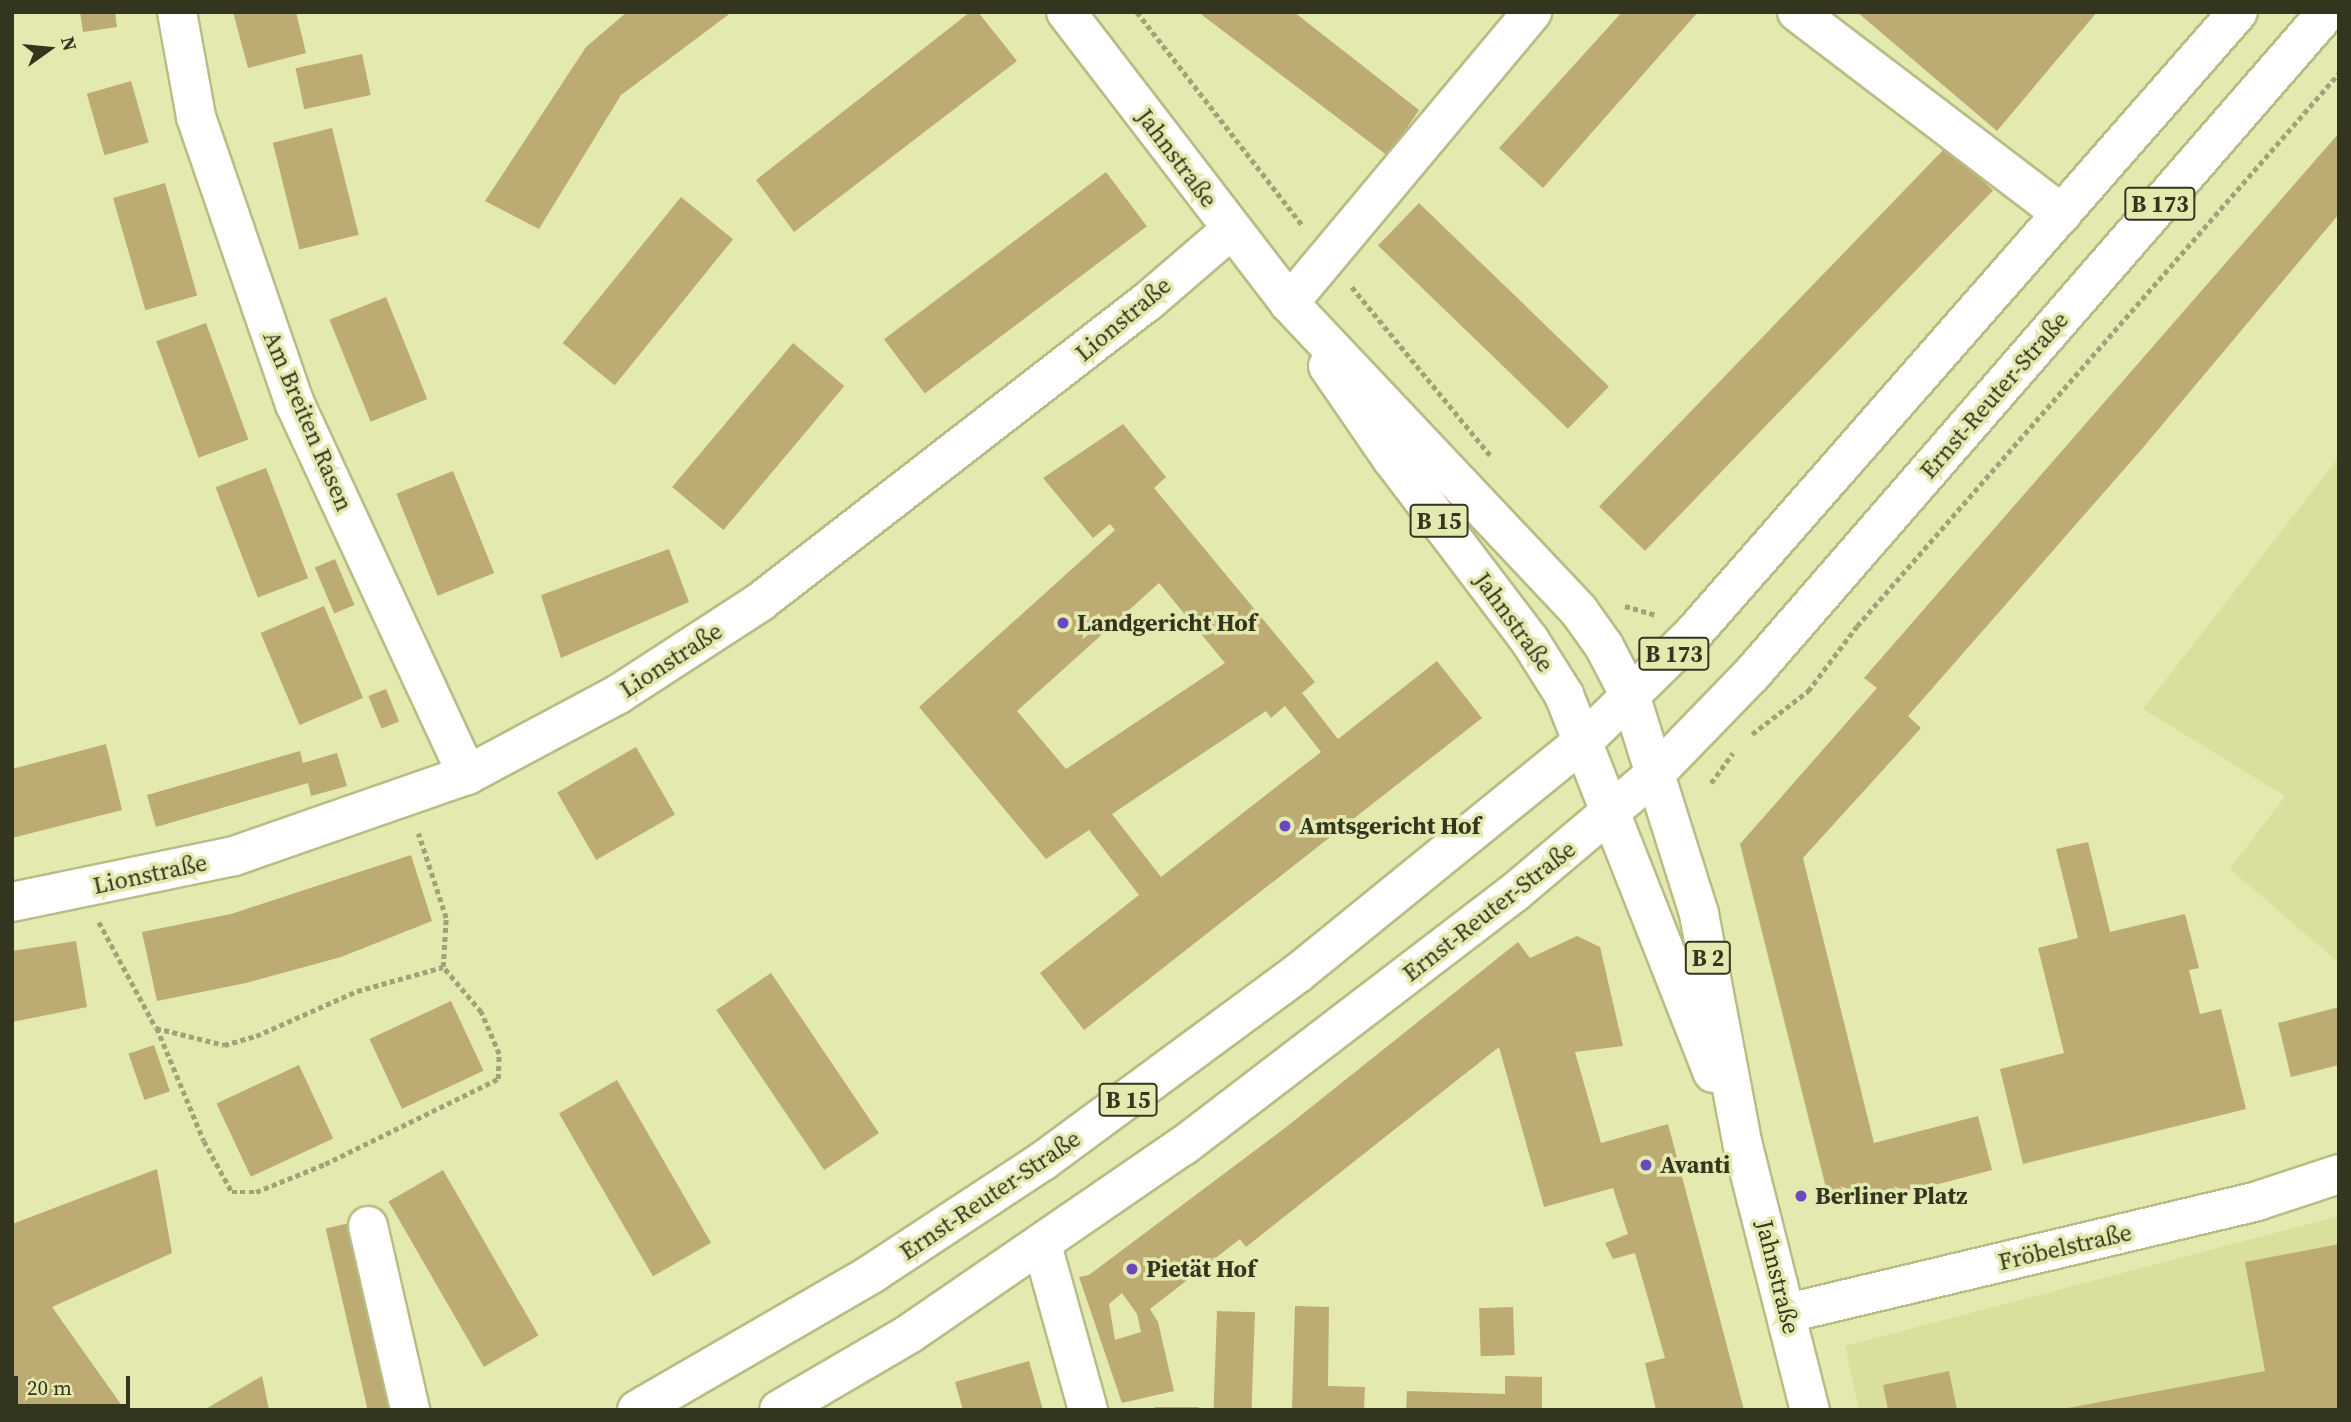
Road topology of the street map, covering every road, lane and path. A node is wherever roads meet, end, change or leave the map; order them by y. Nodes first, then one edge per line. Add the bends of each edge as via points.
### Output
1 (177, 12) edge
2 (1066, 12) edge
3 (1137, 12) edge
4 (1532, 12) edge
5 (1797, 12) edge
6 (2238, 12) edge
7 (2327, 12) edge
8 (2339, 73) edge
9 (2062, 214) junction
10 (1231, 230) junction
11 (1330, 260) junction
12 (1289, 303) junction
13 (1496, 462) dead end
14 (1619, 602) dead end
15 (1663, 612) dead end
16 (1631, 698) junction
17 (1748, 737) dead end
18 (1585, 740) junction
19 (1742, 742) dead end
20 (1656, 773) junction
21 (467, 775) junction
22 (1711, 783) dead end
23 (400, 798) junction
24 (1610, 814) junction
25 (83, 888) junction
26 (12, 902) edge
27 (443, 967) junction
28 (156, 1028) junction
29 (1743, 1146) junction
30 (2339, 1174) edge
31 (368, 1226) dead end
32 (1042, 1245) junction
33 (1788, 1313) junction
34 (410, 1410) edge
35 (637, 1410) edge
36 (779, 1410) edge
37 (1088, 1410) edge
38 (1810, 1410) edge

1 - 21 main road, Am Breiten Rasen via 196,117 295,404
2 - 10 main road, Jahnstraße / B 15
3 - 11 path
4 - 11 main road
5 - 9 main road
6 - 9 main road, B 173
7 - 20 main road, Ernst-Reuter-Straße / B 173 via 1752,674
8 - 17 path via 1857,626 1808,691
9 - 16 main road, B 173 via 1692,635
10 - 12 main road, Jahnstraße / B 15
10 - 21 main road, Lionstraße via 1125,320 760,602 617,695
11 - 12 main road
11 - 13 path
12 - 16 main road, Jahnstraße / B 15 via 1579,611
12 - 18 main road, Jahnstraße / B 15 via 1367,425 1544,661
14 - 15 path via 1653,616
16 - 18 main road, B 15
16 - 20 main road, B 15
18 - 24 main road
18 - 35 main road, Ernst-Reuter-Straße / B 15 via 1298,974 1043,1161 873,1273
19 - 22 path
20 - 24 main road, B 15
20 - 29 main road, Jahnstraße / B 2 via 1699,914
21 - 23 main road, Lionstraße
23 - 25 main road, Lionstraße via 234,856
23 - 27 path via 417,830 446,918
24 - 29 main road, Jahnstraße / B 2
24 - 32 main road, Ernst-Reuter-Straße / B 15 via 1338,1029
25 - 26 main road, Lionstraße
25 - 28 path via 115,957
27 - 28 path via 356,991 256,1036 224,1045
27 - 28 path via 481,1012 499,1054 498,1079 325,1164 256,1192 232,1192 204,1141
29 - 33 main road, Jahnstraße / B 2
30 - 33 main road, Fröbelstraße via 2256,1201
31 - 34 main road
32 - 36 main road, Ernst-Reuter-Straße / B 15 via 909,1334
32 - 37 main road
33 - 38 main road, Jahnstraße / B 2

